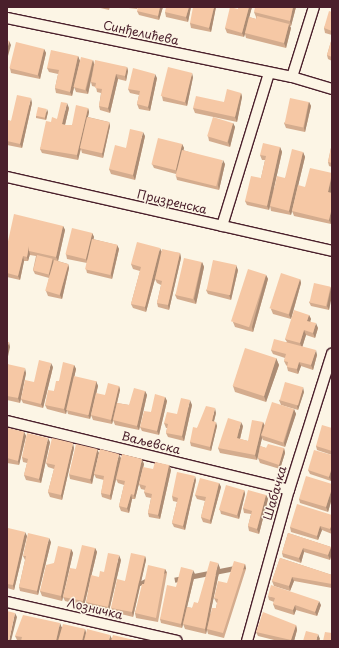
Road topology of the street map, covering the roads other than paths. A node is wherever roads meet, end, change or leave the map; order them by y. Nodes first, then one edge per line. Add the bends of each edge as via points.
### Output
1 (314, 7) edge
2 (7, 18) edge
3 (269, 73) junction
4 (292, 77) junction
5 (332, 89) edge
6 (7, 177) edge
7 (222, 226) junction
8 (332, 251) edge
9 (332, 354) edge
10 (7, 421) edge
11 (289, 490) junction
12 (7, 602) edge
13 (177, 641) edge
14 (247, 641) edge

1 - 4 street
2 - 3 street, Синђелићева
3 - 4 street, Синђелићева
3 - 7 street
4 - 5 street, Синђелићева
6 - 7 street, Призренска
7 - 8 street, Призренска
9 - 11 street, Шабачка
10 - 11 street, Ваљевска
11 - 14 street, Шабачка
12 - 13 street, Лозничка

